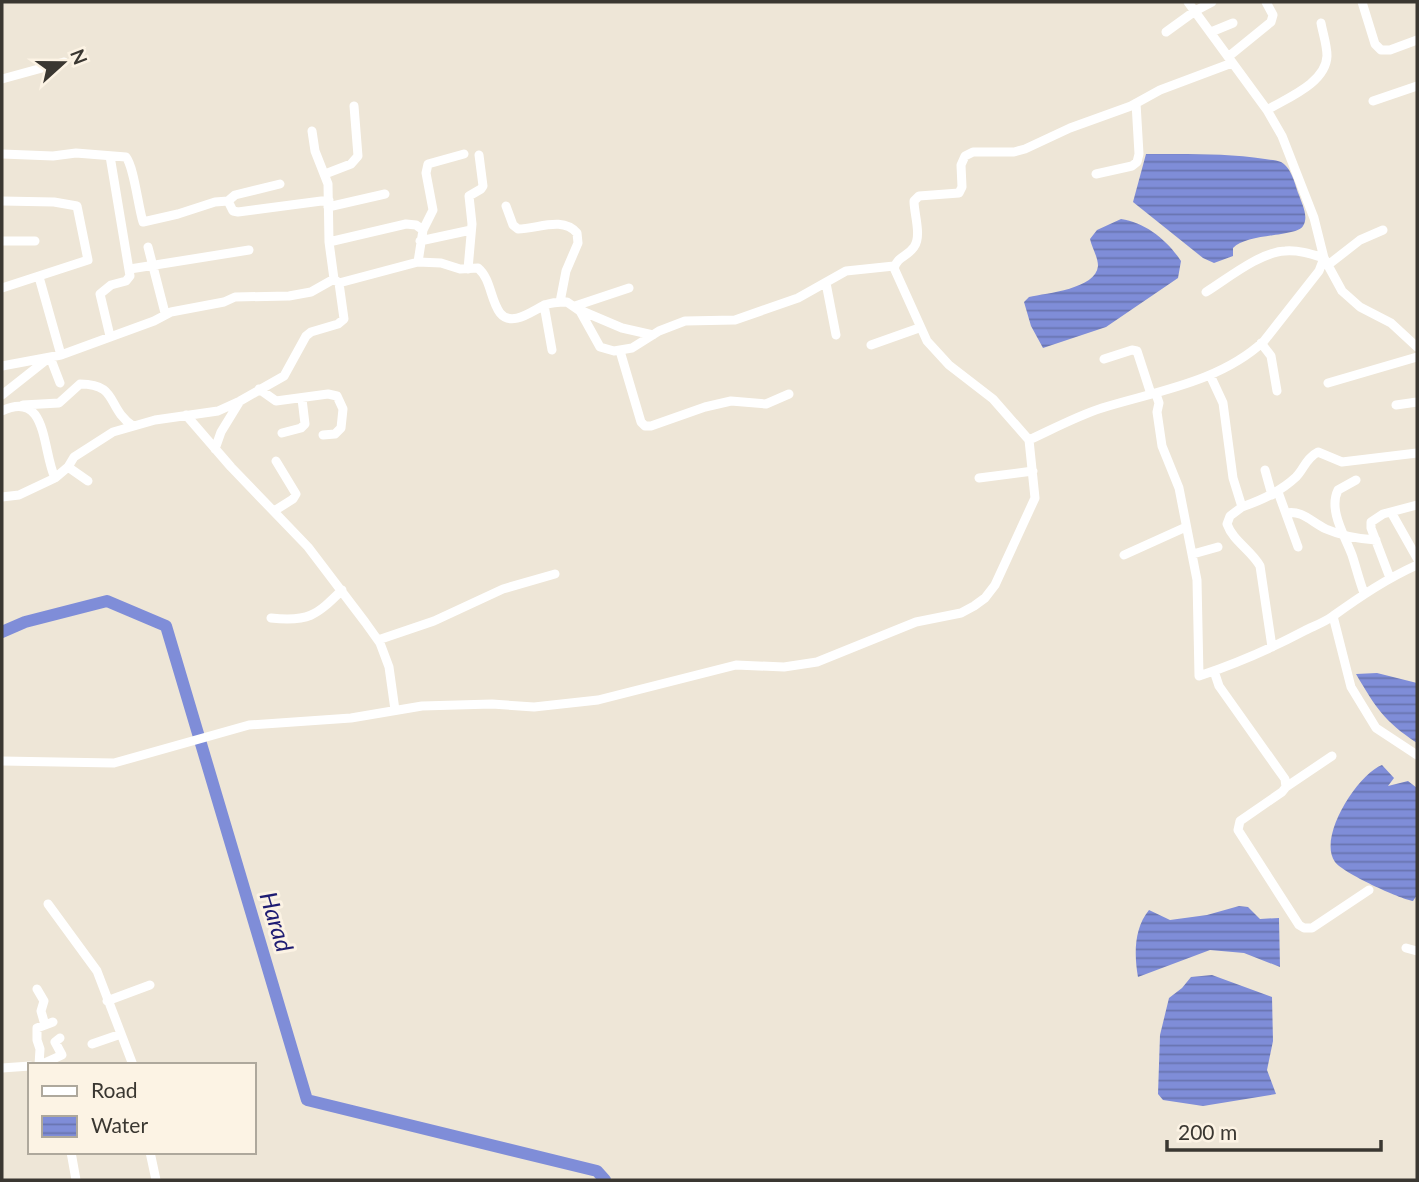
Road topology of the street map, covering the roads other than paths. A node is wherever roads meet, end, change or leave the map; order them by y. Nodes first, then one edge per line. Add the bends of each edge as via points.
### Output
1 (1188, 2) edge
2 (1212, 2) edge
3 (1266, 2) edge
4 (1362, 2) edge
5 (1195, 10) junction
6 (1233, 23) dead end
7 (1321, 23) dead end
8 (1166, 32) dead end
9 (1211, 33) junction
10 (1417, 40) edge
11 (1230, 60) junction
12 (64, 62) dead end
13 (2, 79) edge
14 (1417, 86) edge
15 (1373, 101) dead end
16 (1136, 103) junction
17 (354, 106) dead end
18 (1267, 110) junction
19 (312, 131) dead end
20 (464, 154) dead end
21 (2, 155) edge
22 (479, 155) dead end
23 (110, 156) junction
24 (325, 174) junction
25 (1096, 174) dead end
26 (280, 184) dead end
27 (385, 194) dead end
28 (2, 201) edge
29 (228, 201) junction
30 (328, 204) junction
31 (506, 206) dead end
32 (423, 230) junction
33 (471, 230) junction
34 (1383, 230) dead end
35 (35, 241) dead end
36 (420, 241) junction
37 (2, 242) edge
38 (329, 243) junction
39 (148, 247) dead end
40 (248, 250) dead end
41 (1326, 261) junction
42 (418, 262) junction
43 (152, 266) junction
44 (894, 266) junction
45 (468, 269) junction
46 (130, 270) junction
47 (39, 276) junction
48 (337, 281) junction
49 (826, 283) junction
50 (2, 288) edge
51 (629, 288) dead end
52 (1206, 292) dead end
53 (560, 302) junction
54 (544, 305) junction
55 (578, 308) junction
56 (165, 313) junction
57 (919, 327) junction
58 (653, 335) junction
59 (836, 335) dead end
60 (110, 336) junction
61 (1262, 343) junction
62 (871, 345) dead end
63 (1417, 345) edge
64 (552, 350) dead end
65 (620, 351) junction
66 (61, 355) junction
67 (50, 357) junction
68 (1417, 357) edge
69 (1104, 359) dead end
70 (2, 366) edge
71 (1210, 375) junction
72 (60, 383) dead end
73 (1328, 383) dead end
74 (259, 389) junction
75 (1277, 391) dead end
76 (789, 394) dead end
77 (1154, 394) junction
78 (2, 395) edge
79 (302, 399) junction
80 (240, 401) junction
81 (1417, 402) edge
82 (1396, 405) dead end
83 (2, 406) edge
84 (20, 406) junction
85 (2, 411) edge
86 (186, 415) junction
87 (133, 426) junction
88 (282, 433) dead end
89 (323, 435) dead end
90 (1029, 440) junction
91 (215, 449) junction
92 (1417, 453) edge
93 (276, 461) dead end
94 (68, 467) junction
95 (1265, 470) dead end
96 (1033, 471) junction
97 (55, 478) junction
98 (979, 478) dead end
99 (1356, 480) dead end
100 (88, 481) dead end
101 (1275, 493) junction
102 (2, 497) edge
103 (1417, 505) edge
104 (1242, 507) junction
105 (274, 511) junction
106 (1391, 512) junction
107 (1286, 513) junction
108 (1186, 527) junction
109 (1342, 535) junction
110 (1376, 540) junction
111 (1218, 547) dead end
112 (1298, 547) dead end
113 (1193, 554) junction
114 (1124, 555) dead end
115 (1417, 558) edge
116 (1417, 565) edge
117 (555, 574) dead end
118 (1390, 578) junction
119 (342, 590) junction
120 (1364, 593) junction
121 (1333, 616) junction
122 (271, 618) dead end
123 (378, 640) junction
124 (1272, 647) junction
125 (1214, 671) junction
126 (395, 710) junction
127 (1417, 755) edge
128 (1332, 756) dead end
129 (2, 761) edge
130 (1286, 787) junction
131 (1368, 890) dead end
132 (48, 904) dead end
133 (1406, 948) dead end
134 (1417, 951) edge
135 (150, 985) dead end
136 (37, 989) dead end
137 (107, 1001) junction
138 (121, 1034) junction
139 (60, 1038) dead end
140 (92, 1044) dead end
141 (39, 1063) edge
142 (44, 1063) edge
143 (132, 1063) edge
144 (28, 1066) edge
145 (2, 1068) edge
146 (71, 1154) edge
147 (150, 1154) edge
148 (76, 1180) edge
149 (156, 1180) edge

1 - 5 street
2 - 5 street
3 - 11 street via 1273,15 1271,22
4 - 10 street via 1378,47 1390,50
5 - 8 street
5 - 9 street
6 - 9 street
7 - 18 street via 1327,59 1317,79
9 - 11 street
11 - 16 street
11 - 18 street
12 - 13 street
14 - 15 street
16 - 25 street via 1137,162
16 - 44 street via 1025,149 965,156 959,193 914,201 917,241
17 - 24 street via 358,156 351,164
18 - 41 street via 1302,186
19 - 24 street
20 - 32 street via 428,164 433,210
21 - 23 street
22 - 33 street via 483,186 469,196
23 - 29 street via 129,160 143,222
23 - 46 street
24 - 30 street
26 - 29 street via 235,195
27 - 30 street
28 - 47 street via 77,206 88,260
29 - 30 street via 238,212
30 - 38 street
31 - 53 street via 518,229 560,224 577,233 579,243 566,271
32 - 36 street
32 - 38 street via 406,224
33 - 36 street
33 - 45 street
34 - 41 street
35 - 37 street
36 - 42 street
38 - 48 street
39 - 43 street
40 - 43 street
41 - 52 street via 1303,252 1278,251
41 - 61 street
41 - 63 street via 1354,303 1391,323
42 - 45 street
42 - 48 street
43 - 46 street
43 - 56 street
44 - 49 street via 846,271
44 - 57 street
45 - 54 street via 481,270 504,317 522,316
46 - 60 street via 129,279 100,294
47 - 50 street
47 - 66 street
48 - 56 street via 311,292 235,297
48 - 74 street via 344,319 306,336 284,376
49 - 58 street via 736,320 685,321
49 - 59 street
51 - 55 street
53 - 54 street
53 - 55 street
54 - 64 street
55 - 58 street via 622,328
55 - 65 street via 600,347
56 - 60 street
57 - 62 street
57 - 90 street via 948,365 993,399
58 - 65 street
60 - 66 street
61 - 71 street
61 - 75 street via 1271,356
65 - 76 street via 645,426 731,401 766,404
66 - 67 street
67 - 70 street
67 - 72 street
67 - 78 street
68 - 73 street
69 - 77 street via 1137,351
71 - 77 street
71 - 104 street via 1223,403 1233,478
74 - 79 street via 276,401
74 - 80 street
77 - 90 street via 1100,409
77 - 108 street via 1159,403 1162,446 1179,488
79 - 88 street via 305,424
79 - 89 street via 328,394 340,398 341,428
80 - 86 street via 225,409
80 - 91 street
81 - 82 street
83 - 84 street
84 - 85 street
84 - 87 street via 59,403 80,384 92,384 110,394
84 - 97 street via 29,408 40,422
86 - 87 street
86 - 91 street
87 - 94 street via 99,440 74,457
90 - 96 street
91 - 105 street
92 - 101 street via 1342,462 1318,452
93 - 105 street via 296,494
94 - 97 street
94 - 100 street
95 - 101 street
96 - 98 street
96 - 126 street via 1035,498 995,585 985,598 961,612 916,622 817,662 784,667 736,664 598,700 534,707 492,704
97 - 102 street via 19,495
99 - 109 street via 1335,494
101 - 104 street
101 - 107 street
103 - 106 street
104 - 124 street via 1227,524 1260,566
105 - 119 street
106 - 110 street via 1371,522
106 - 115 street
107 - 109 street via 1303,514
107 - 112 street
108 - 113 street
108 - 114 street
109 - 110 street
109 - 120 street
110 - 118 street
111 - 113 street
113 - 125 street via 1199,676
116 - 118 street
117 - 123 street via 503,589 434,621
118 - 120 street
119 - 122 street via 313,616 290,621
119 - 123 street
120 - 121 street
121 - 124 street
121 - 127 street via 1352,687 1376,728
123 - 126 street via 389,667
124 - 125 street
125 - 130 street via 1219,686 1280,770
126 - 129 street via 249,725 114,763
128 - 130 street
130 - 131 street via 1240,821 1238,830 1299,925 1312,928
132 - 137 street via 97,971
133 - 134 street
135 - 137 street
136 - 141 street via 44,1001 41,1012 49,1023 37,1028
137 - 138 street
138 - 140 street
138 - 143 street
139 - 142 street via 55,1042 62,1055
144 - 145 street
146 - 148 street
147 - 149 street

